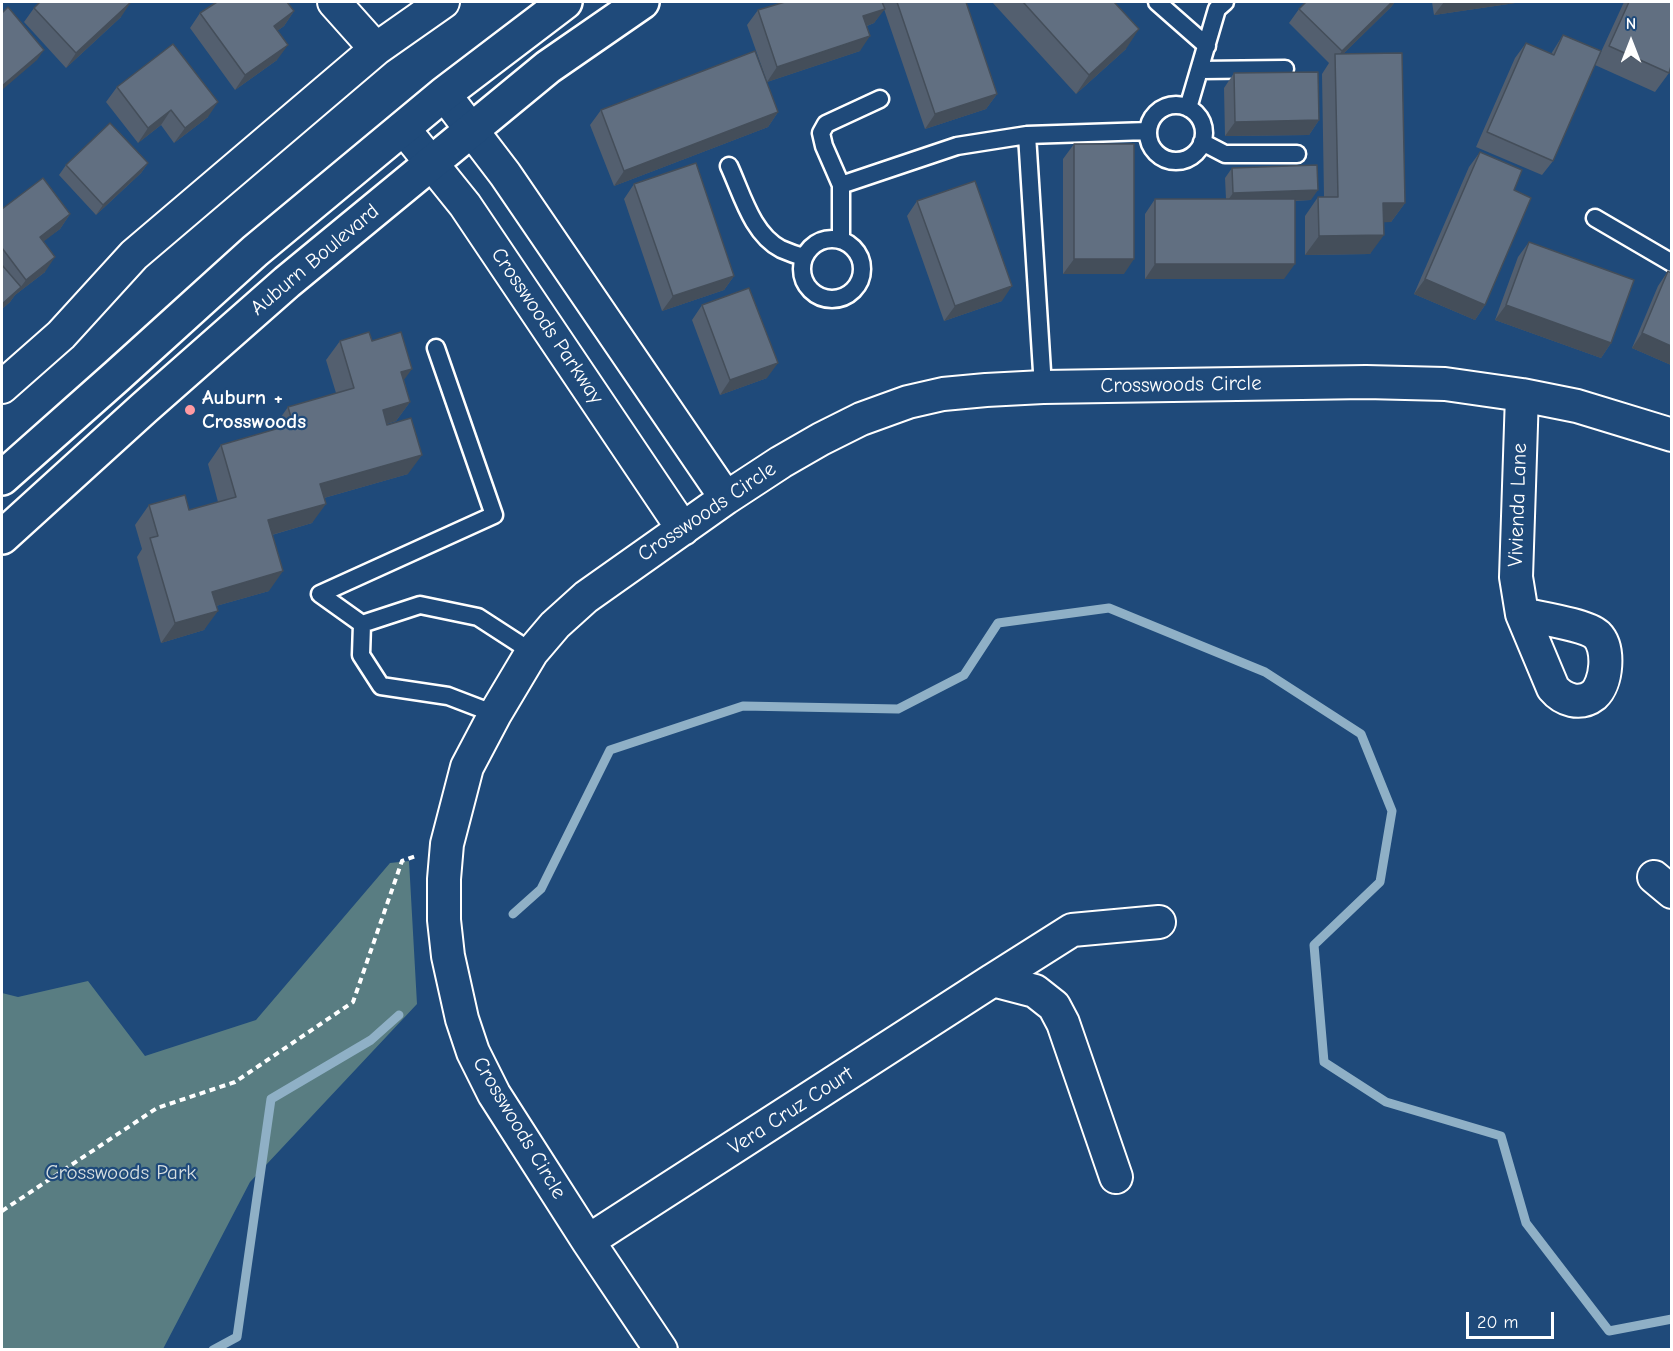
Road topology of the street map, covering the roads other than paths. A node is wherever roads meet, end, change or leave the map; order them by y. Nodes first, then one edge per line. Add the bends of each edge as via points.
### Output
1 (334, 2) edge
2 (443, 2) edge
3 (565, 2) edge
4 (642, 2) edge
5 (1157, 2) edge
6 (1225, 2) edge
7 (1207, 46) junction
8 (376, 49) junction
9 (1285, 69) dead end
10 (1200, 70) junction
11 (444, 94) junction
12 (880, 99) dead end
13 (1188, 108) junction
14 (403, 128) junction
15 (472, 131) junction
16 (1148, 131) junction
17 (1027, 135) junction
18 (1202, 142) junction
19 (1296, 153) dead end
20 (432, 163) junction
21 (729, 166) dead end
22 (841, 185) junction
23 (1595, 218) dead end
24 (841, 240) junction
25 (803, 257) junction
26 (1671, 263) edge
27 (436, 348) dead end
28 (2, 387) edge
29 (1043, 387) junction
30 (1522, 395) junction
31 (1671, 435) edge
32 (2, 478) edge
33 (726, 498) junction
34 (683, 529) junction
35 (2, 537) edge
36 (1522, 614) dead end
37 (362, 624) junction
38 (532, 652) junction
39 (495, 714) junction
40 (1160, 922) dead end
41 (993, 980) junction
42 (1116, 1177) dead end
43 (588, 1241) junction
44 (661, 1350) edge

1 - 8 street
2 - 8 street
3 - 11 main road, Auburn Boulevard
4 - 15 main road, Auburn Boulevard via 548,67
5 - 7 lane
6 - 7 lane via 1217,9
7 - 10 lane
8 - 28 street via 134,255 61,335
9 - 10 lane
10 - 13 lane
11 - 14 main road, Auburn Boulevard
11 - 15 street
12 - 22 lane via 826,124 821,133
13 - 16 lane via 1175,105 1162,109 1152,118
13 - 18 lane via 1204,129
14 - 20 street, Crosswoods Parkway
14 - 32 main road, Auburn Boulevard via 255,251
15 - 20 main road, Auburn Boulevard
15 - 33 street
16 - 17 lane
16 - 18 lane via 1149,144 1170,161 1184,160
17 - 22 lane via 957,146
17 - 29 lane
18 - 19 lane via 1225,154
20 - 34 street, Crosswoods Parkway via 465,205
20 - 35 main road, Auburn Boulevard via 286,282
21 - 25 lane via 755,224 780,249
22 - 24 lane
23 - 26 lane
24 - 25 lane via 826,239 812,245
24 - 25 lane via 854,249 862,263 861,279 852,292 837,299 820,298 807,288 801,273
27 - 37 lane via 494,514 320,594
29 - 30 street, Crosswoods Circle via 1378,382 1445,384
29 - 33 street, Crosswoods Circle via 943,394 861,418
30 - 31 street, Crosswoods Circle via 1577,406
30 - 36 street, Vivienda Lane via 1516,577
33 - 34 street, Crosswoods Circle
34 - 38 street, Crosswoods Circle via 586,597
37 - 38 lane via 420,605 478,617
37 - 39 lane via 361,655 381,686 448,696
38 - 39 street, Crosswoods Circle
39 - 43 street, Crosswoods Circle via 467,767 447,844 444,920 448,956 472,1052 494,1094
40 - 41 street, Vera Cruz Court via 1072,930
41 - 42 street via 1035,992 1054,1006
41 - 43 street, Vera Cruz Court
43 - 44 street, Crosswoods Circle

